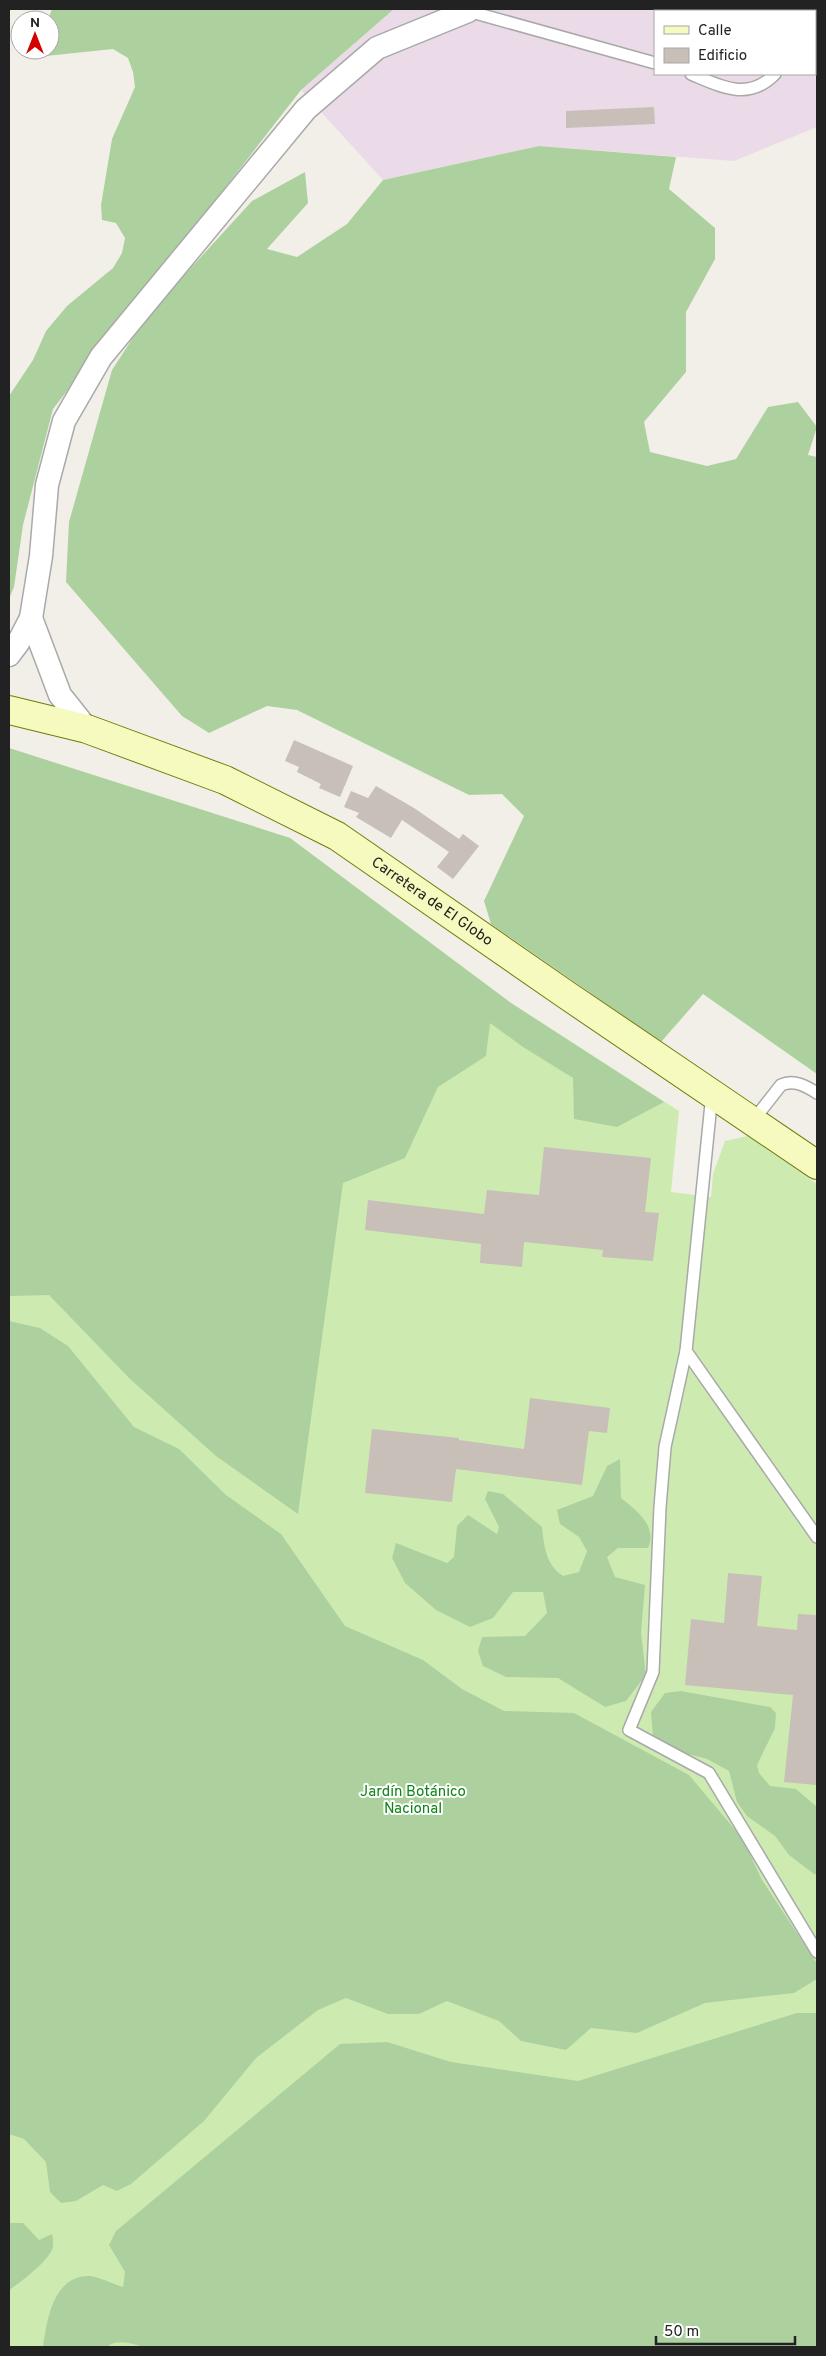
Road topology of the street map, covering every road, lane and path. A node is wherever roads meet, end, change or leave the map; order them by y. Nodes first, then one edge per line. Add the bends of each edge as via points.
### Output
1 (472, 10) edge
2 (654, 63) edge
3 (693, 75) edge
4 (774, 75) edge
5 (31, 618) junction
6 (9, 655) edge
7 (9, 710) edge
8 (87, 729) junction
9 (712, 1094) junction
10 (817, 1094) edge
11 (752, 1122) junction
12 (817, 1165) edge
13 (686, 1351) junction
14 (817, 1538) edge
15 (817, 1952) edge

1 - 2 lane
1 - 5 street via 377,48 306,108 101,357 64,421 47,485 41,556
3 - 4 lane via 729,90 753,88
5 - 6 street
5 - 8 street via 60,695
7 - 8 main road, Carretera de El Globo
8 - 9 main road, Carretera de El Globo via 225,780 337,836
9 - 11 main road, Carretera de El Globo
9 - 13 lane
10 - 11 lane via 805,1085 787,1082
11 - 12 main road, Carretera de El Globo
13 - 14 lane
13 - 15 lane via 665,1448 653,1672 628,1730 709,1773

